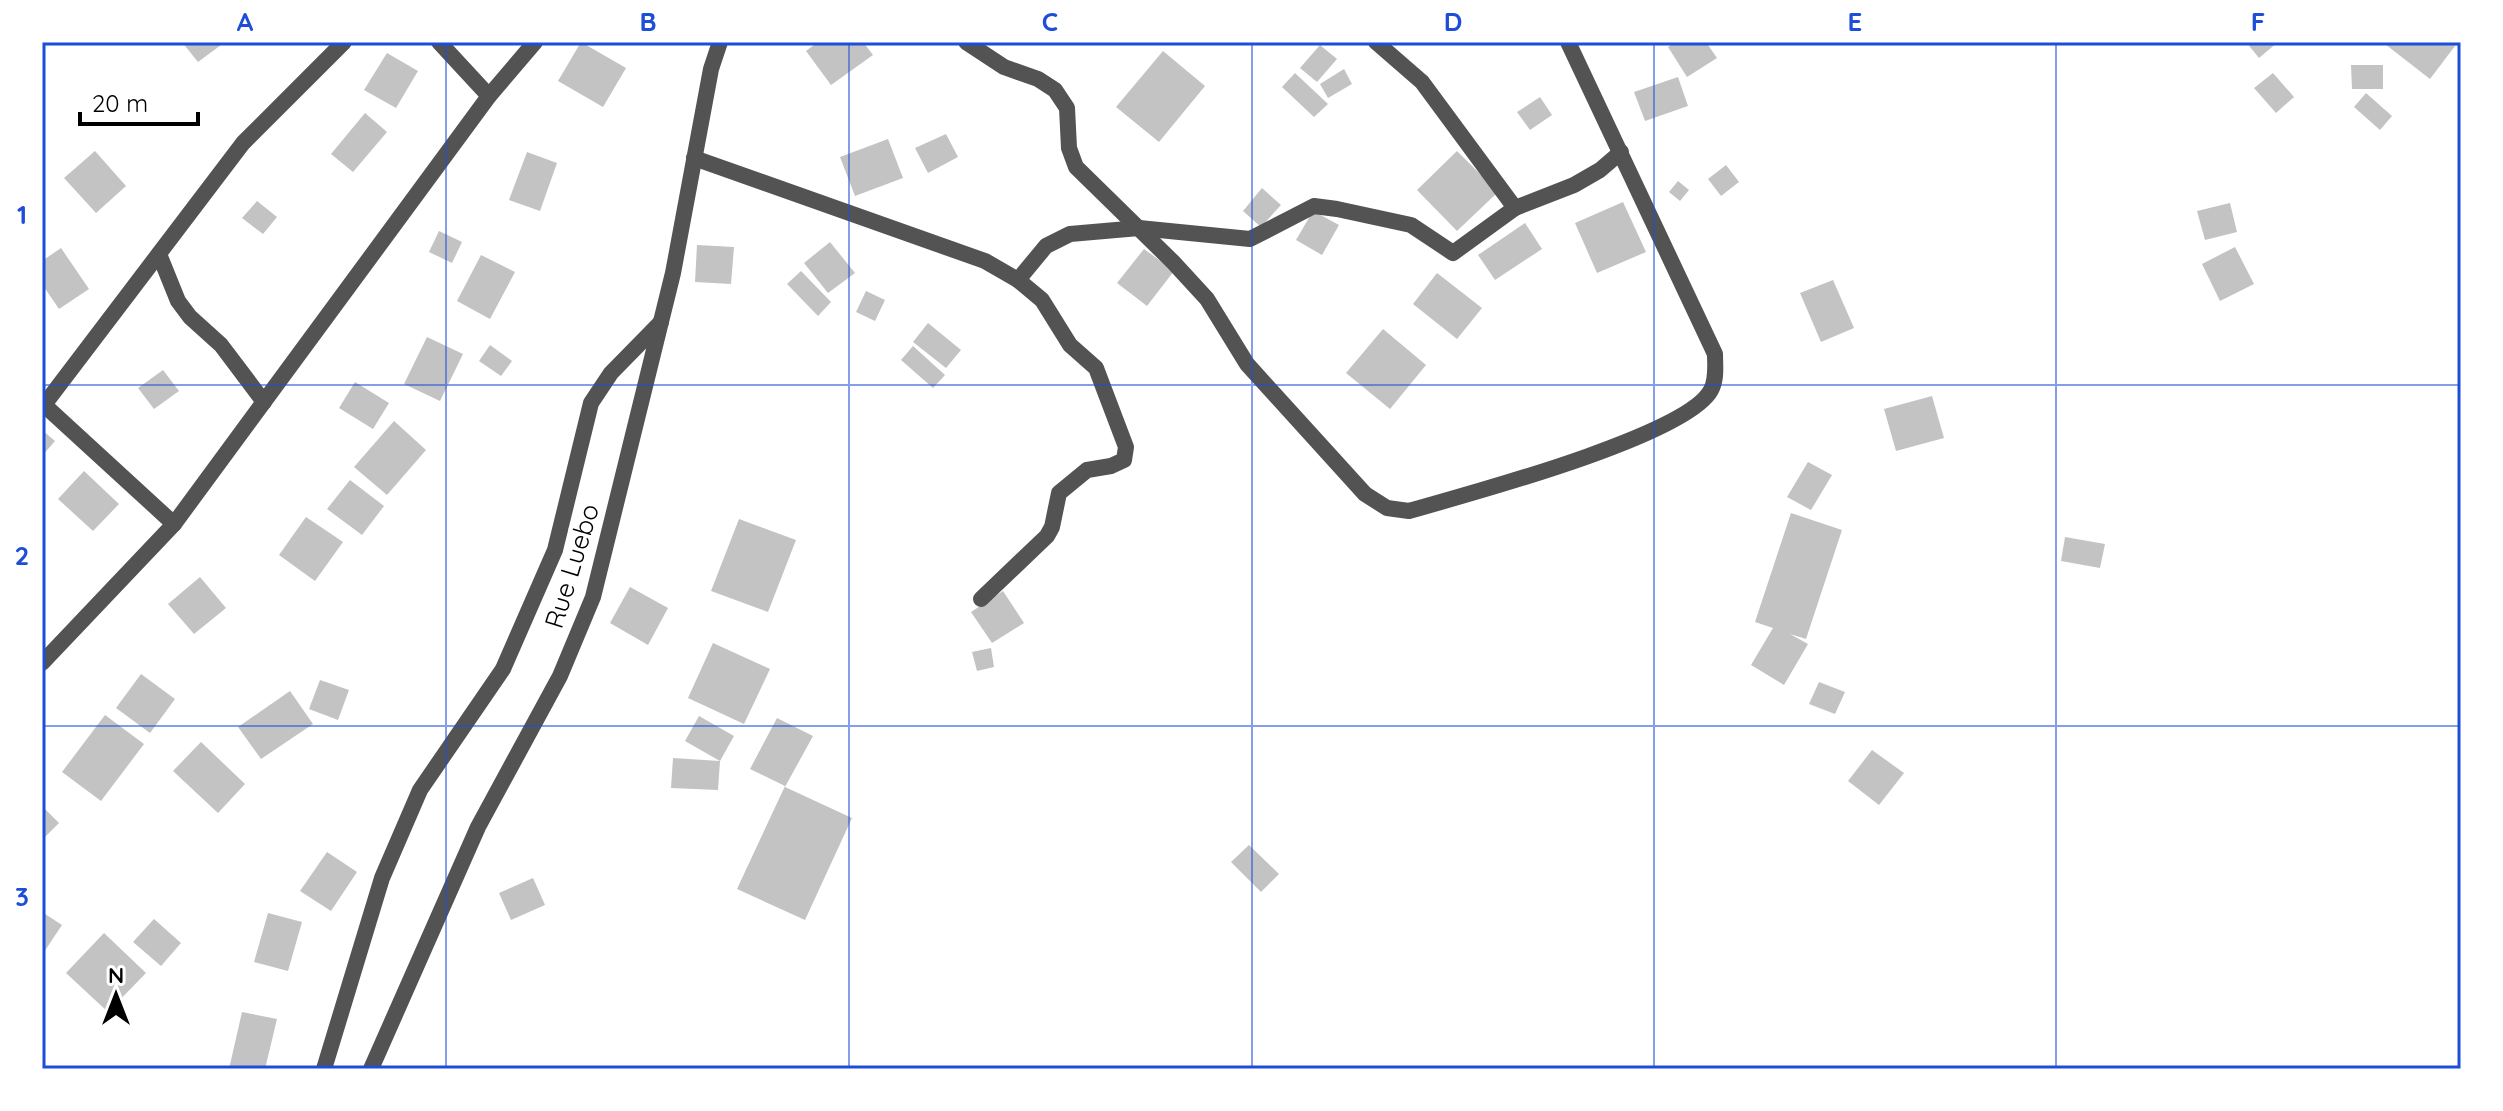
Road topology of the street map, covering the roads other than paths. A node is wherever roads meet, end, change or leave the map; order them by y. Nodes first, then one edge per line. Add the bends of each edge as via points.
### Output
1 (317, 42) edge
2 (344, 42) edge
3 (439, 42) edge
4 (535, 42) edge
5 (720, 42) edge
6 (966, 42) edge
7 (1376, 42) edge
8 (1568, 42) edge
9 (330, 55) junction
10 (489, 96) junction
11 (1621, 152) junction
12 (694, 158) junction
13 (1515, 208) junction
14 (1139, 228) junction
15 (159, 254) junction
16 (1018, 280) junction
17 (661, 322) junction
18 (264, 402) junction
19 (43, 404) edge
20 (174, 524) junction
21 (981, 599) dead end
22 (42, 663) edge
23 (324, 1069) edge
24 (371, 1069) edge

1 - 9 street
2 - 9 street
3 - 10 street
4 - 10 street
5 - 12 street, Rue Luebo
6 - 14 street via 1055,90 1067,108 1069,148 1076,167
7 - 13 street via 1422,82
8 - 11 street
9 - 15 street via 243,143
10 - 18 street
11 - 13 street via 1574,185
11 - 14 street via 1715,354 1711,390 1696,407 1667,424 1544,472 1409,511 1387,508 1365,494 1247,364 1207,299
12 - 16 street via 985,261
12 - 17 street, Rue Luebo
13 - 14 street via 1453,253 1411,225 1314,206 1250,239
14 - 16 street via 1070,234 1046,246
15 - 18 street via 178,301 221,345
15 - 19 street
16 - 21 street via 1042,300 1070,345 1100,374 1126,455 1111,466 1087,470 1059,493 1047,536
17 - 23 street via 611,373 591,403 555,550 503,669 420,790 382,878
17 - 24 street, Rue Luebo via 593,597 560,676 472,839
18 - 20 street
19 - 20 street
20 - 22 street

